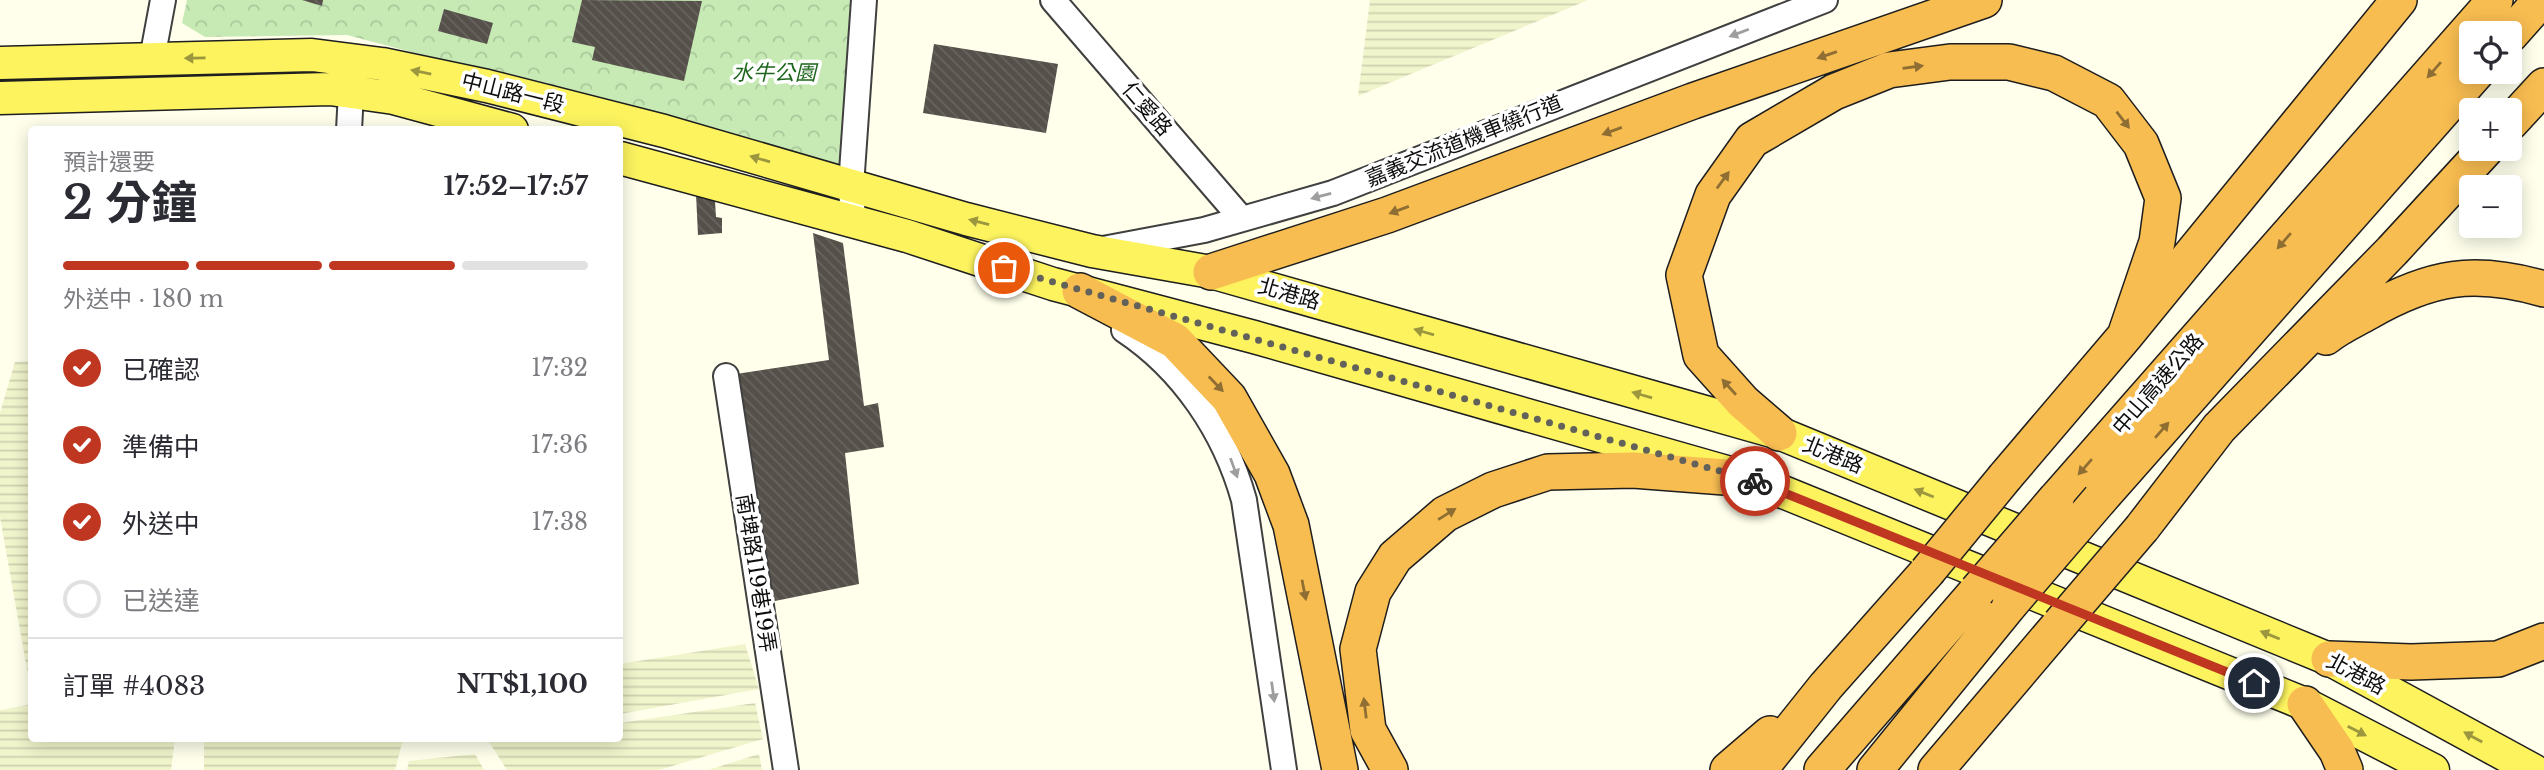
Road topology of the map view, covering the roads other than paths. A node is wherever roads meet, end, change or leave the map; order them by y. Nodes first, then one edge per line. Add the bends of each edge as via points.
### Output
1 (163, 0) edge
2 (864, 0) edge
3 (1054, 0) edge
4 (1825, 0) edge
5 (1984, 0) edge
6 (2399, 0) edge
7 (2495, 0) edge
8 (2541, 0) edge
9 (2522, 21) edge
10 (152, 59) junction
11 (0, 63) edge
12 (2466, 84) edge
13 (2544, 86) edge
14 (351, 92) junction
15 (0, 98) edge
16 (2522, 110) edge
17 (349, 126) edge
18 (497, 126) edge
19 (623, 159) edge
20 (2475, 161) edge
21 (851, 186) junction
22 (1241, 218) junction
23 (853, 221) junction
24 (1092, 251) junction
25 (1211, 272) junction
26 (1066, 287) junction
27 (2544, 289) edge
28 (2125, 337) junction
29 (726, 376) dead end
30 (2219, 428) junction
31 (1779, 433) junction
32 (1751, 479) junction
33 (2544, 640) edge
34 (2329, 659) junction
35 (1826, 686) junction
36 (2305, 704) junction
37 (1942, 765) edge
38 (786, 770) edge
39 (1284, 770) edge
40 (1340, 770) edge
41 (1390, 770) edge
42 (1728, 770) edge
43 (1759, 770) edge
44 (1822, 770) edge
45 (1875, 770) edge
46 (2344, 770) edge
47 (2433, 770) edge
48 (2533, 770) edge

1 - 10 street
2 - 21 street
3 - 22 street, 仁愛路
4 -> 22 street, 嘉義交流道機車繞行道 via 1333,193
5 -> 25 highway via 1693,101 1387,215
6 - 28 highway
7 -> 44 highway, 中山高速公路, bridge
8 - 9 highway
10 - 11 main road, 中山路一段
21 -> 10 main road, 中山路一段 via 652,128 382,64 312,55
45 -> 12 highway, 中山高速公路, bridge via 2100,499
13 - 16 highway
14 - 15 main road, 中山路一段
14 - 17 street
14 - 18 main road, 中山路一段 via 394,98
19 - 23 main road via 752,205
20 - 30 highway
21 - 23 street
24 -> 21 main road, 中山路一段
22 - 24 street, 嘉義交流道機車繞行道 via 1204,230
23 - 26 main road
24 - 25 main road, 北港路
31 -> 25 main road, 北港路
26 - 32 main road
26 -> 39 street via 1153,349 1179,378 1234,464 1246,513
26 -> 40 highway via 1175,341 1229,398 1272,474 1290,525
27 - 30 highway via 2503,278 2443,279 2388,300 2330,333
31 -> 28 highway via 1743,402 1701,355 1684,275 1713,195 1752,140 1834,92 1889,71 1950,62 2009,62 2054,73 2108,101 2141,144 2163,198 2157,242
28 - 35 highway, bridge
29 - 38 street, 南埤路119巷19弄
30 - 37 highway, bridge
34 -> 31 main road, 北港路
32 - 36 main road
41 -> 32 highway via 1368,730 1358,649 1373,592 1395,557 1445,514 1493,490 1548,471 1633,470
33 - 34 highway via 2498,659
48 -> 34 main road, 北港路
35 - 42 highway
35 - 43 highway
36 - 46 highway via 2337,751
36 -> 47 main road

